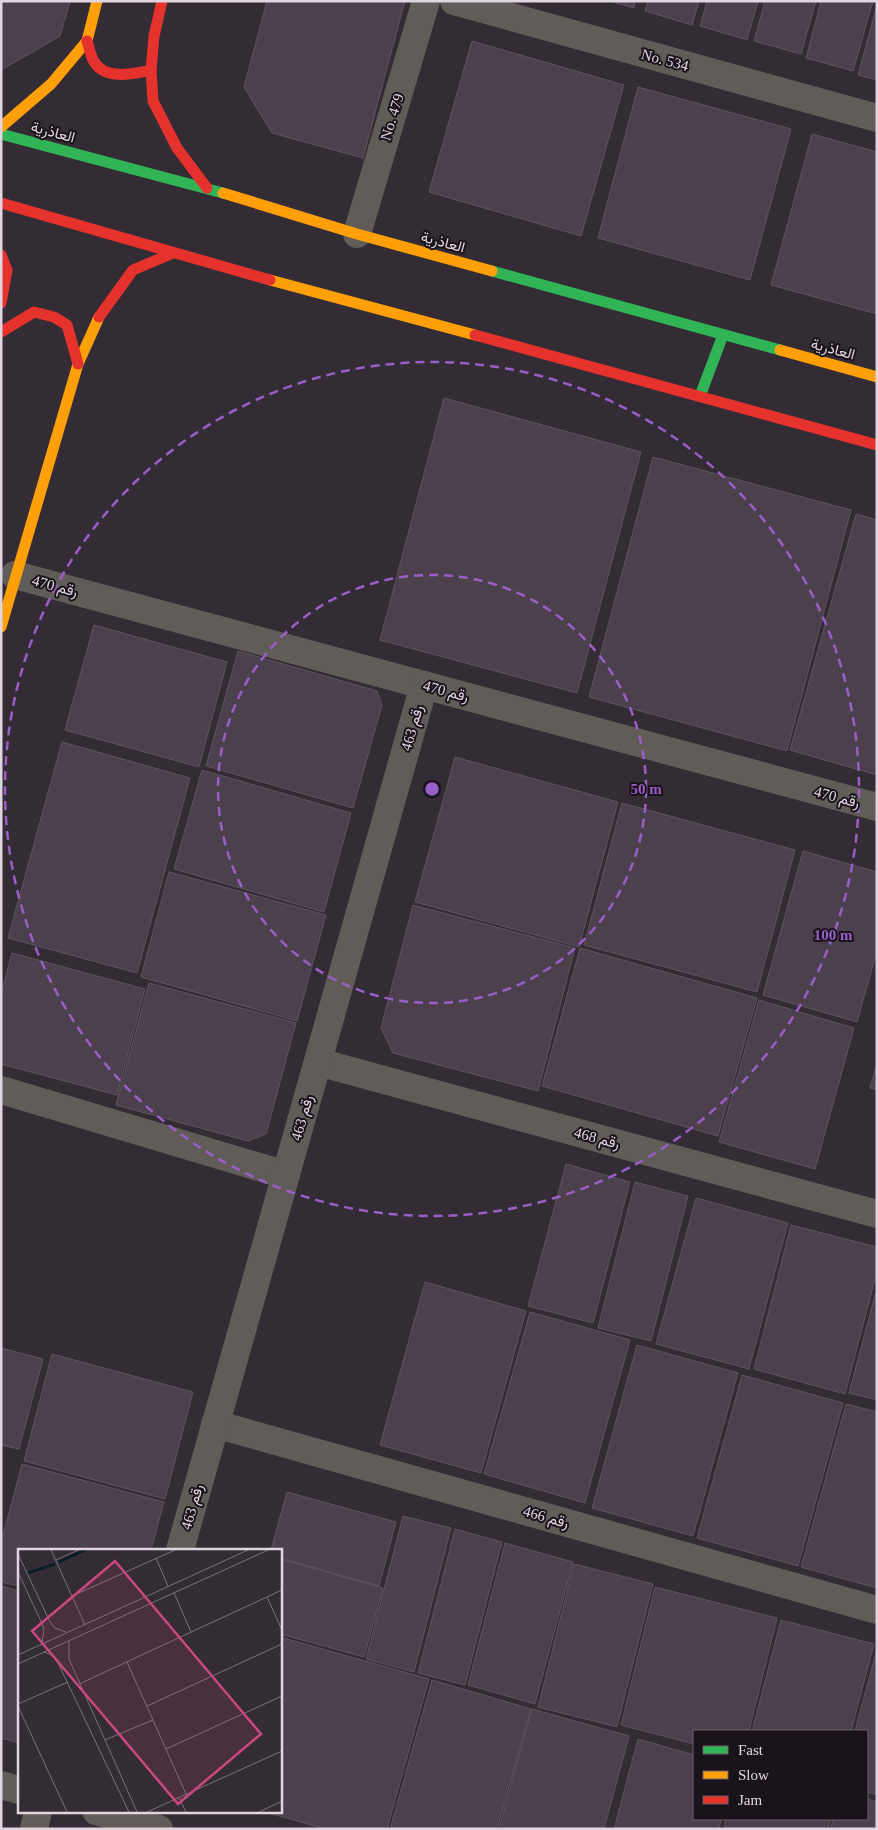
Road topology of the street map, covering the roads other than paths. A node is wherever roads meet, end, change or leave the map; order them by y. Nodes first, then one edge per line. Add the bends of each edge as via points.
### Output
1 (97, 1) edge
2 (162, 1) edge
3 (426, 1) edge
4 (454, 1) edge
5 (86, 41) junction
6 (151, 70) junction
7 (877, 118) edge
8 (1, 127) edge
9 (1, 134) edge
10 (207, 188) junction
11 (1, 203) edge
12 (357, 234) junction
13 (173, 253) junction
14 (1, 255) edge
15 (1, 303) edge
16 (1, 332) edge
17 (723, 335) junction
18 (78, 364) junction
19 (877, 377) edge
20 (700, 396) junction
21 (877, 444) edge
22 (15, 575) junction
23 (1, 627) edge
24 (424, 685) junction
25 (877, 807) edge
26 (318, 1062) junction
27 (1, 1090) edge
28 (286, 1175) junction
29 (877, 1214) edge
30 (215, 1424) junction
31 (180, 1549) edge
32 (877, 1610) edge
33 (1, 1785) edge
34 (18, 1790) edge
35 (38, 1812) edge
36 (102, 1812) edge
37 (34, 1829) edge
38 (159, 1829) edge

1 - 5 street
2 - 6 street
3 - 12 street, No. 479
4 - 7 street, No. 534
5 - 6 street via 95,62 109,73 124,76
5 - 8 street via 51,84
6 - 10 street via 153,101 177,148
9 - 10 street, العاذرية
10 - 12 street, العاذرية
11 - 13 street
12 - 17 street, العاذرية
13 - 18 street via 134,270 101,312
13 - 20 street
14 - 15 street via 7,270
16 - 18 street via 34,312 54,317 68,325
17 - 19 street, العاذرية
17 - 20 street
18 - 22 street
20 - 21 street
22 - 23 street
22 - 24 street, رقم 470
24 - 25 street, رقم 470
24 - 26 street, رقم 463
26 - 28 street, رقم 463
26 - 29 street, رقم 468
27 - 28 street
28 - 30 street, رقم 463
30 - 31 street, رقم 463
30 - 32 street, رقم 466
33 - 34 street
35 - 37 street
36 - 38 street

